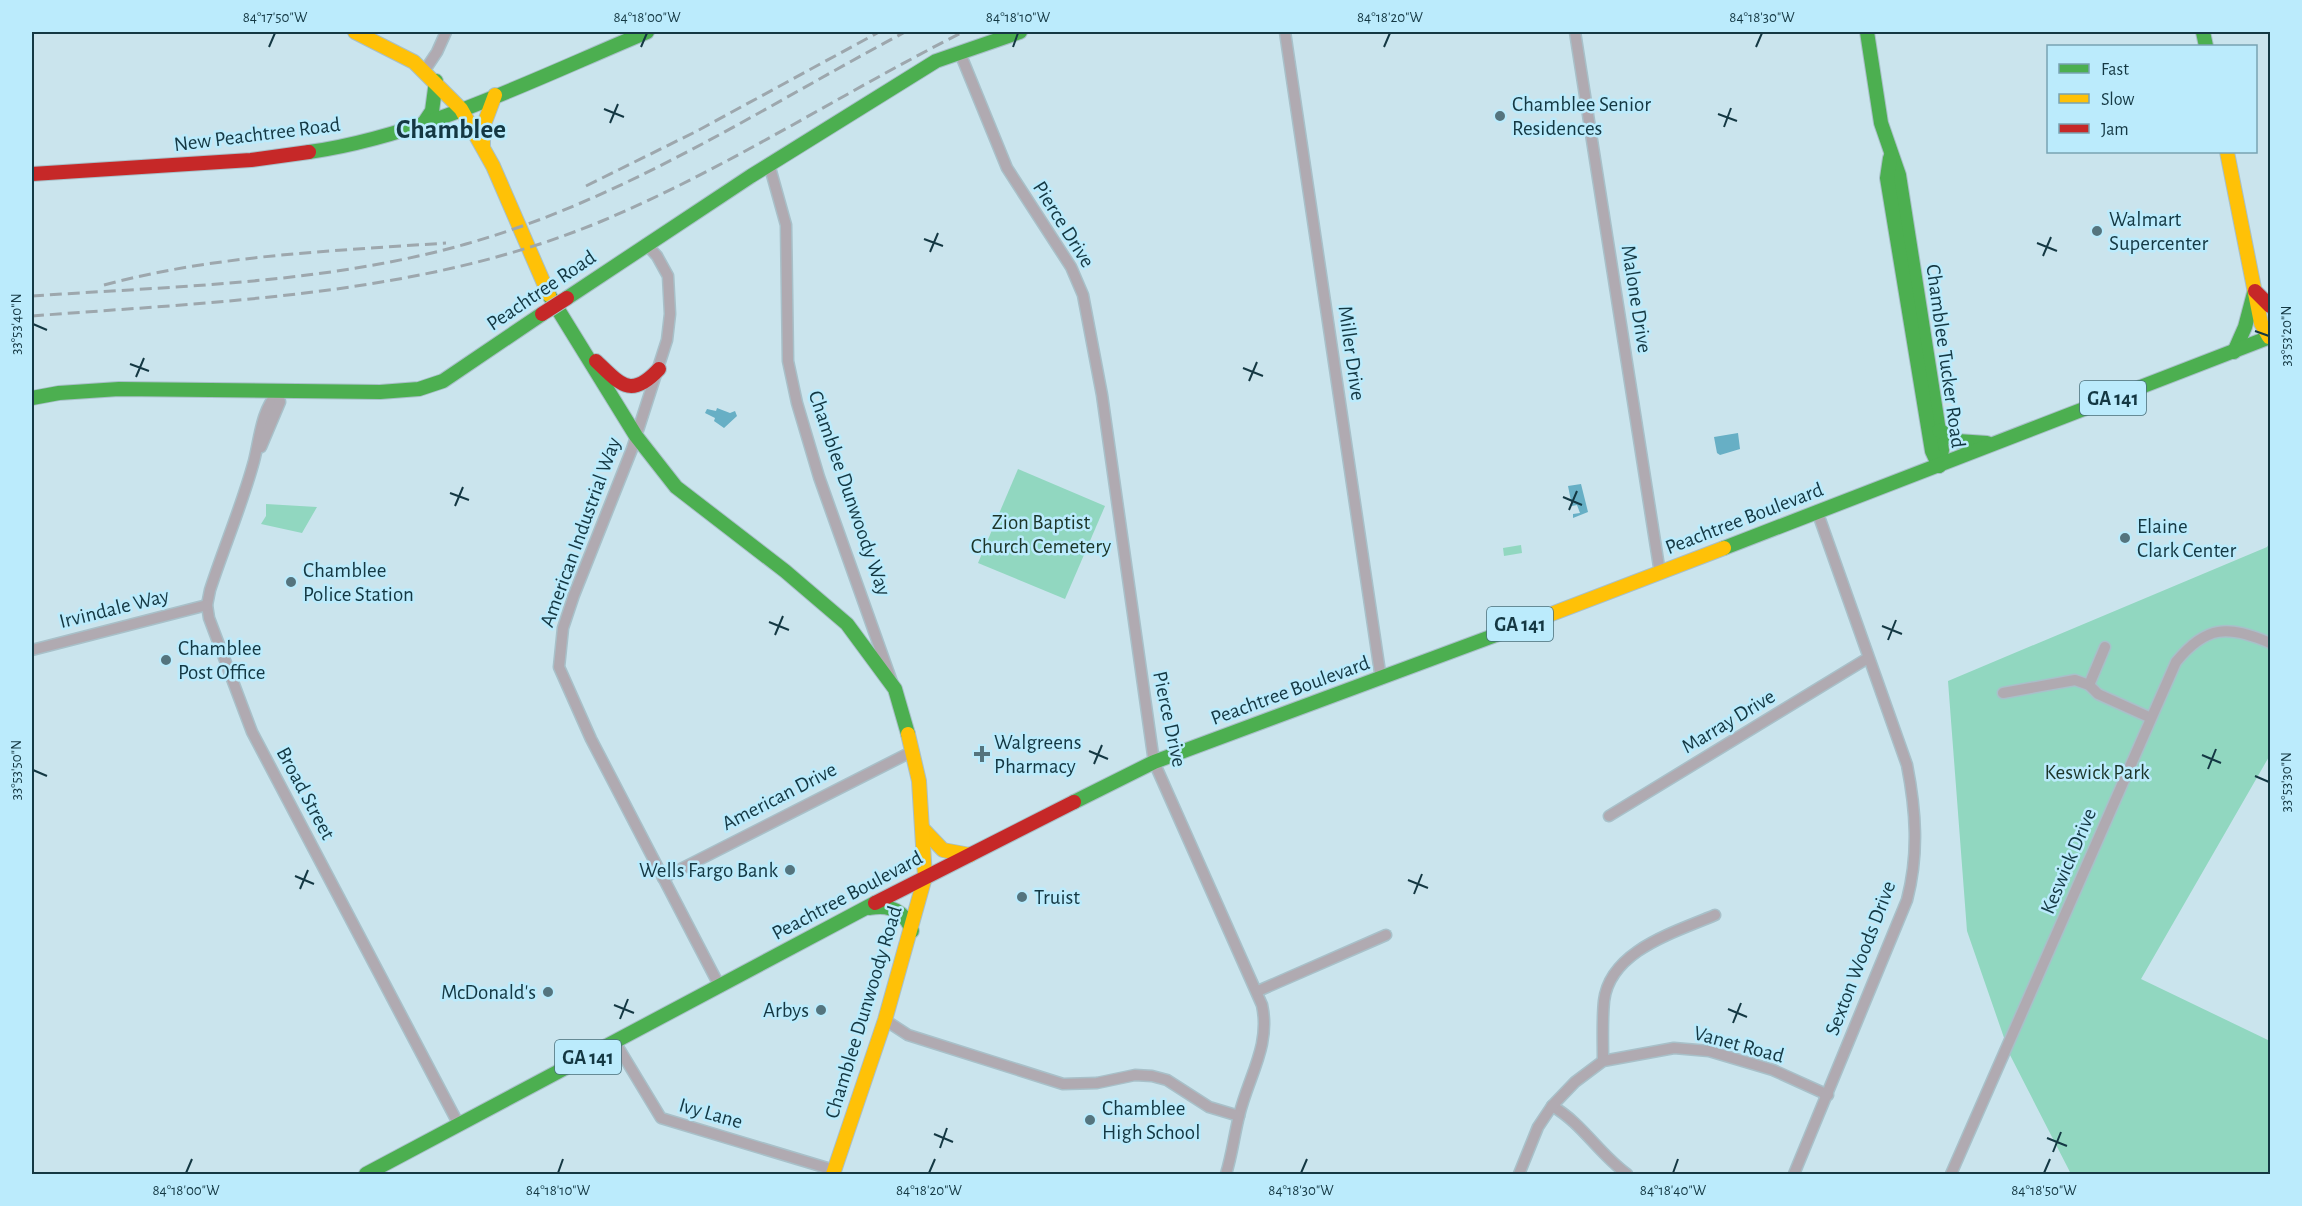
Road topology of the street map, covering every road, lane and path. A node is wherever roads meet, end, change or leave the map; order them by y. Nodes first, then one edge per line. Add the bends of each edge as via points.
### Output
1 (355, 32) edge
2 (446, 32) edge
3 (647, 32) edge
4 (1020, 32) edge
5 (1285, 32) edge
6 (1575, 32) edge
7 (1867, 32) edge
8 (960, 53) junction
9 (425, 70) junction
10 (436, 81) junction
11 (495, 94) junction
12 (461, 109) junction
13 (424, 123) junction
14 (483, 147) junction
15 (2227, 153) edge
16 (1890, 158) junction
17 (769, 164) junction
18 (32, 174) edge
19 (646, 244) junction
20 (2254, 289) junction
21 (2271, 306) edge
22 (2270, 337) edge
23 (580, 345) junction
24 (2234, 352) junction
25 (659, 369) junction
26 (278, 392) junction
27 (32, 398) edge
28 (1940, 430) junction
29 (636, 436) junction
30 (1998, 443) junction
31 (1939, 466) junction
32 (1816, 511) junction
33 (1660, 573) junction
34 (207, 605) junction
35 (2271, 644) edge
36 (2105, 647) dead end
37 (32, 650) edge
38 (1868, 658) junction
39 (1381, 679) junction
40 (2089, 685) junction
41 (895, 689) junction
42 (2003, 693) dead end
43 (2151, 718) junction
44 (913, 751) junction
45 (1154, 762) junction
46 (1609, 816) dead end
47 (923, 830) junction
48 (970, 855) junction
49 (925, 877) junction
50 (663, 878) junction
51 (863, 910) junction
52 (1715, 915) dead end
53 (912, 931) junction
54 (1386, 935) dead end
55 (720, 987) junction
56 (1258, 991) junction
57 (885, 1020) junction
58 (900, 1032) junction
59 (881, 1034) junction
60 (615, 1042) junction
61 (1603, 1060) junction
62 (1828, 1095) junction
63 (1552, 1106) junction
64 (1239, 1116) junction
65 (459, 1125) junction
66 (834, 1172) edge
67 (366, 1174) edge
68 (1226, 1174) edge
69 (1519, 1174) edge
70 (1627, 1174) edge
71 (1794, 1174) edge
72 (1951, 1174) edge

1 - 9 main road, Chamblee Dunwoody Road via 398,51
2 - 9 street
3 - 11 main road, New Peachtree Road
4 - 8 main road, Peachtree Road
5 - 39 street, Miller Drive
6 - 33 street, Malone Drive
7 - 16 main road, Chamblee Tucker Road
8 - 17 main road, Peachtree Road via 936,61
8 - 45 street, Pierce Drive via 1007,168 1071,267 1083,295
9 - 10 main road, Chamblee Dunwoody Road
10 - 12 main road, Chamblee Dunwoody Road
10 - 13 main road via 432,111
11 - 12 main road, New Peachtree Road
11 - 14 main road via 483,127
12 - 13 main road, New Peachtree Road
12 - 14 main road, Chamblee Dunwoody Road
13 - 18 main road, New Peachtree Road via 343,147 304,153
14 - 23 main road, Chamblee Dunwoody Road via 545,289
15 - 20 main road
16 - 28 main road, Chamblee Tucker Road via 1899,175
16 - 31 main road, Chamblee Tucker Road via 1887,178 1932,451
17 - 19 main road, Peachtree Road
17 - 41 street, Chamblee Dunwoody Way via 786,225 788,361 797,403 819,477
19 - 25 street, American Industrial Way via 664,267 669,288 670,324
19 - 26 main road, Peachtree Road, bridge via 451,376 424,388
20 - 21 main road
20 - 22 main road via 2262,324
20 - 24 main road
22 - 24 main road, Peachtree Boulevard / GA 141
23 - 25 main road via 618,381 629,386 645,384
23 - 29 main road, Chamblee Dunwoody Road
24 - 30 main road, Peachtree Boulevard / GA 141
25 - 29 street, American Industrial Way
26 - 27 main road, Peachtree Road via 119,389
26 - 34 street via 279,402 254,461
28 - 30 main road via 1957,441
28 - 31 main road, Chamblee Tucker Road
29 - 41 main road, Chamblee Dunwoody Road via 676,487 847,624
29 - 50 street, American Industrial Way via 574,595 563,628 559,667 591,739
30 - 31 main road, Peachtree Boulevard / GA 141
31 - 32 main road, Peachtree Boulevard / GA 141
32 - 33 main road, Peachtree Boulevard / GA 141
32 - 38 street, Sexton Woods Drive
33 - 39 main road, Peachtree Boulevard / GA 141
34 - 37 street, Irvindale Way
34 - 65 street, Broad Street via 220,652 252,732
35 - 43 street, Keswick Drive via 2224,631 2193,641 2176,662
36 - 40 street
38 - 46 street, Marray Drive
38 - 62 street, Sexton Woods Drive via 1907,765 1915,808 1915,870 1907,900
39 - 45 main road, Peachtree Boulevard / GA 141
40 - 42 street via 2075,680
40 - 43 street via 2098,694
41 - 44 main road, Chamblee Dunwoody Road
43 - 72 street, Keswick Drive
44 - 47 main road, Chamblee Dunwoody Road
44 - 50 street, American Drive
45 - 48 main road, Peachtree Boulevard / GA 141
45 - 56 street, Pierce Drive
47 - 48 main road via 943,850
47 - 49 main road, Chamblee Dunwoody Road
48 - 49 main road, Peachtree Boulevard / GA 141
49 - 51 main road, Peachtree Boulevard / GA 141
49 - 53 main road, Chamblee Dunwoody Road
50 - 55 street, American Industrial Way
51 - 53 main road via 877,906 902,913
51 - 55 main road, Peachtree Boulevard / GA 141
52 - 61 street via 1628,957 1614,973 1604,998
53 - 57 main road, Chamblee Dunwoody Road
54 - 56 street
55 - 60 main road, Peachtree Boulevard / GA 141
56 - 64 street, Pierce Drive via 1266,1021 1264,1038
57 - 58 street
57 - 59 main road, Chamblee Dunwoody Road
58 - 59 street
58 - 64 street via 1063,1084 1097,1083 1135,1074 1152,1076 1179,1087 1209,1107
59 - 66 main road, Chamblee Dunwoody Road
60 - 65 main road, Peachtree Boulevard / GA 141
60 - 66 street, Ivy Lane via 661,1118
61 - 62 street, Vanet Road via 1674,1048 1709,1051 1773,1070
61 - 63 street, Vanet Road
62 - 71 street, Sexton Woods Drive
63 - 69 street, Vanet Road via 1538,1127
63 - 70 street via 1566,1114 1612,1164
64 - 68 street, Pierce Drive
65 - 67 main road, Peachtree Boulevard / GA 141

